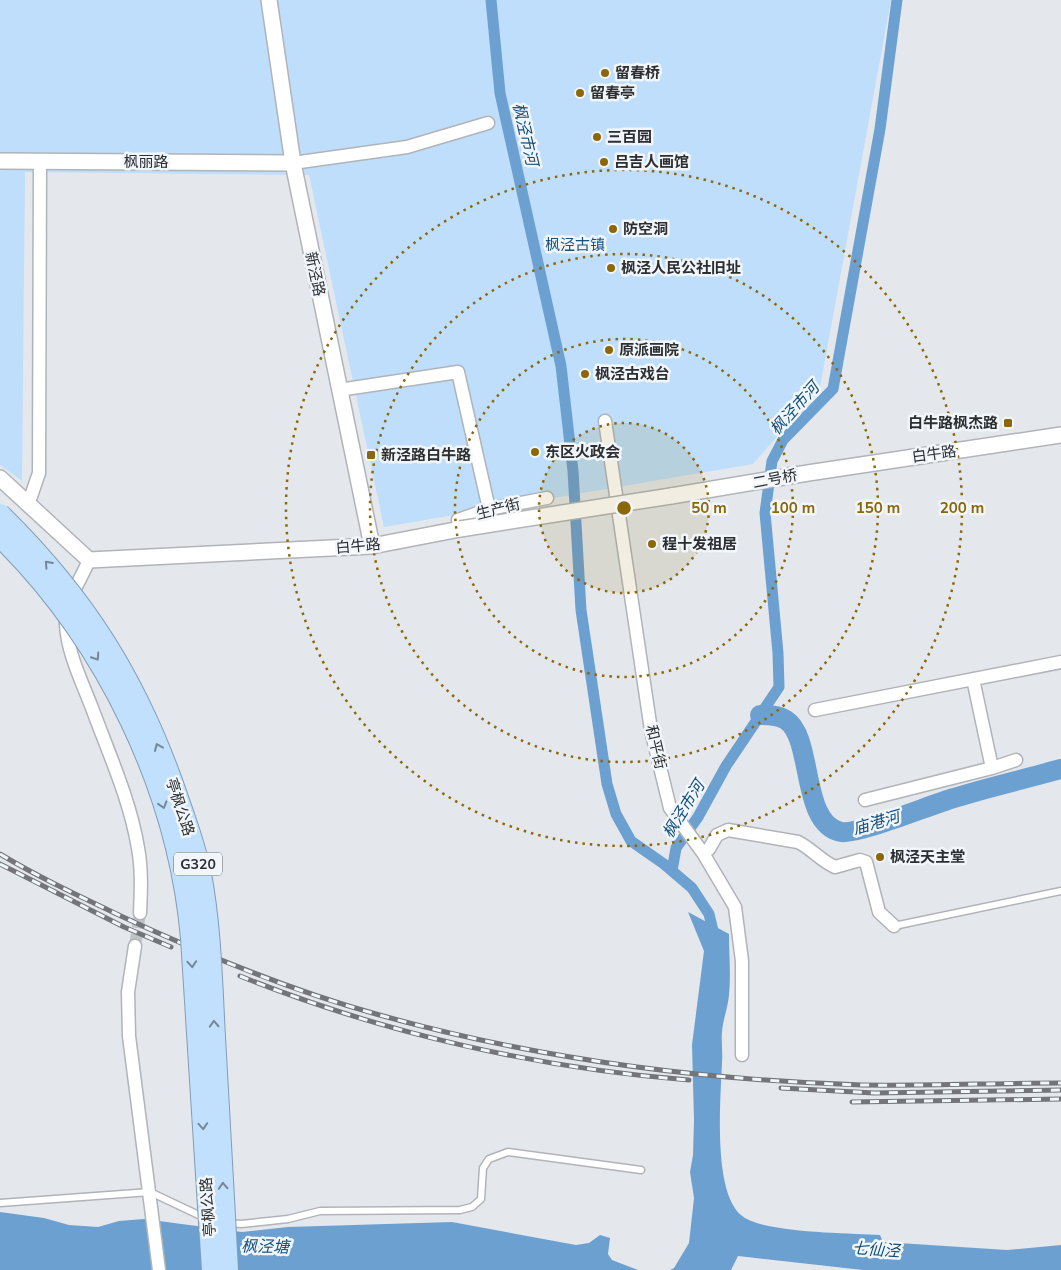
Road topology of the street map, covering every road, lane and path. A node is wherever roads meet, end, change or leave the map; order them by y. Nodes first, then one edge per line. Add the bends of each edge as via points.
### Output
1 (269, 0) edge
2 (488, 123) dead end
3 (0, 161) edge
4 (40, 162) junction
5 (292, 163) junction
6 (339, 390) junction
7 (605, 421) dead end
8 (1061, 435) edge
9 (808, 473) joint
10 (0, 478) edge
11 (743, 485) joint
12 (547, 498) dead end
13 (28, 505) junction
14 (489, 509) junction
15 (0, 514) edge
16 (460, 529) junction
17 (0, 537) edge
18 (372, 546) junction
19 (89, 560) junction
20 (1061, 662) edge
21 (973, 679) junction
22 (815, 710) dead end
23 (1016, 760) dead end
24 (992, 768) junction
25 (865, 800) dead end
26 (700, 849) junction
27 (1061, 891) edge
28 (140, 913) tunnel mouth
29 (894, 926) joint
30 (135, 946) tunnel mouth
31 (742, 1055) dead end
32 (641, 1170) dead end
33 (150, 1192) junction
34 (0, 1203) edge
35 (159, 1270) edge
36 (212, 1270) edge
37 (228, 1270) edge

1 - 5 street, 新泾路
2 - 5 street via 407,147
3 - 4 street, 枫丽路
4 - 5 street, 枫丽路
4 - 13 street via 39,473
5 - 6 street, 新泾路
6 - 14 street via 458,372
6 - 18 street, 新泾路
7 - 26 street, 和平街 via 651,730 670,808
8 - 9 street, 白牛路
9 - 11 street, 二号桥
10 - 13 street
11 - 16 street, 白牛路, bridge
12 - 14 street, 生产街
13 - 19 street
14 - 16 street, 生产街 via 458,520
37 -> 15 highway, 亭枫公路 / G320, bridge via 210,938 200,871 190,837 167,766 121,667 78,600
16 - 18 street, 白牛路
17 -> 36 highway, 亭枫公路 / G320, bridge via 72,622 105,672 153,773 172,835 188,909
18 - 19 street, 白牛路
19 - 28 street via 70,602 65,623 82,680 130,809 141,880
20 - 21 street
21 - 22 street
21 - 24 street
23 - 24 street
24 - 25 street
26 - 29 street via 709,850 717,835 728,830 798,842 835,868 860,860 866,862 878,912
26 - 31 street, 和平街 via 735,907 742,962
27 - 29 lane
30 - 33 street via 128,992 129,1036
32 - 33 lane via 508,1152 488,1158 483,1168 481,1199 472,1207 460,1210 320,1211 288,1219 242,1224 195,1216
33 - 34 lane
33 - 35 street

